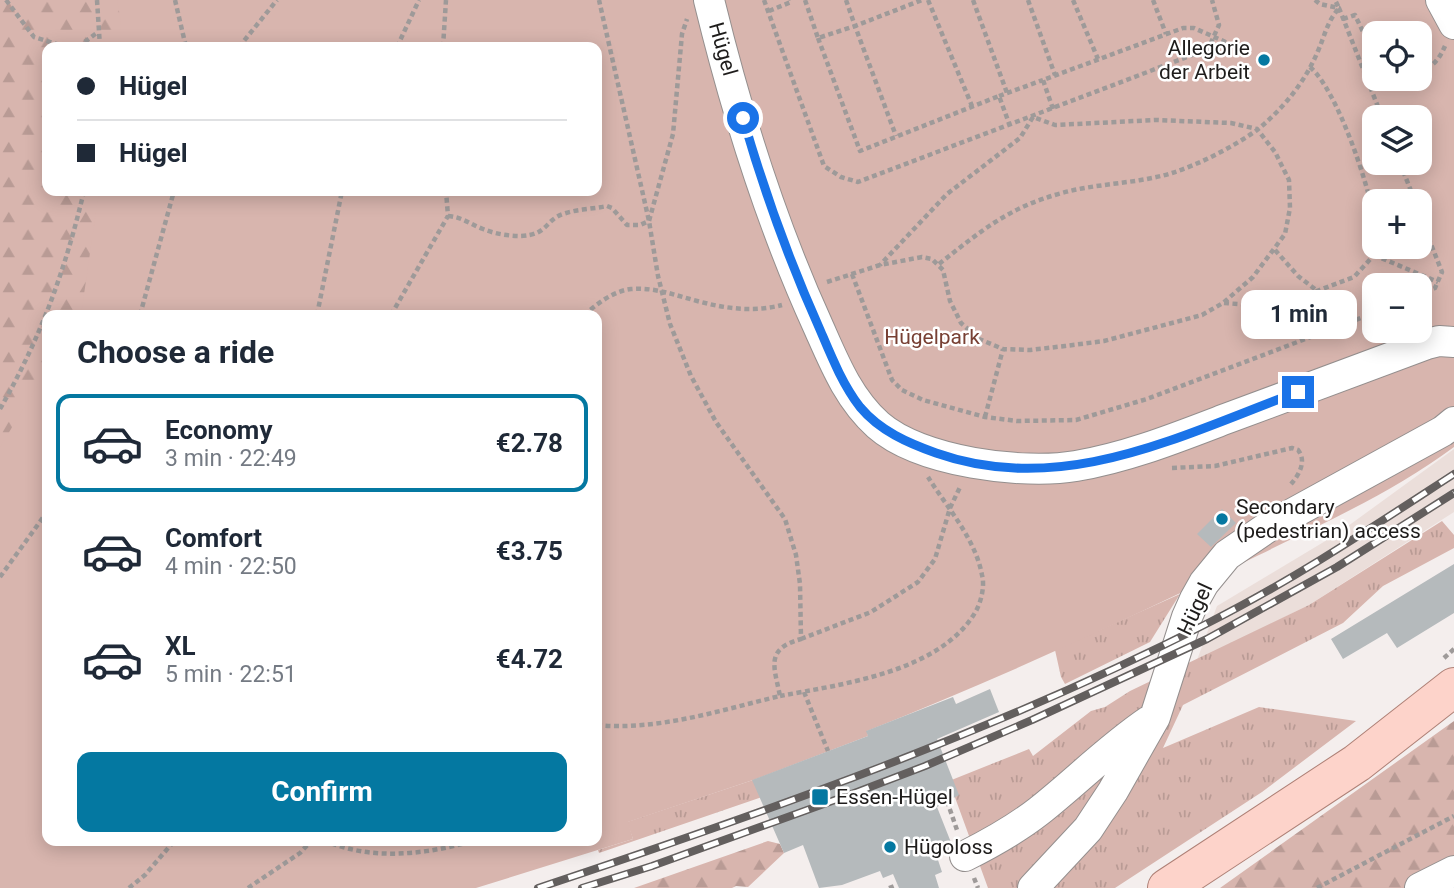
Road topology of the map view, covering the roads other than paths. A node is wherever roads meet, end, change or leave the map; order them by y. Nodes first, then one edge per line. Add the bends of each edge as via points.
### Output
1 (1441, 0) edge
2 (710, 1) edge
3 (1451, 29) edge
4 (1454, 342) edge
5 (1454, 422) edge
6 (1454, 687) edge
7 (1155, 717) junction
8 (965, 856) dead end
9 (1454, 871) edge
10 (1033, 888) edge
11 (1167, 888) edge
12 (1420, 888) edge

1 - 3 lane
2 - 4 lane, Hügel via 749,141 804,295 842,379 860,407 908,443 1008,469 1074,467 1144,449 1427,344
5 - 7 lane, Hügel via 1227,555 1204,583 1187,617
6 - 11 main road via 1357,763
7 - 8 lane via 1119,741 1040,811
7 - 10 lane, Hügel via 1088,829
9 - 12 lane

